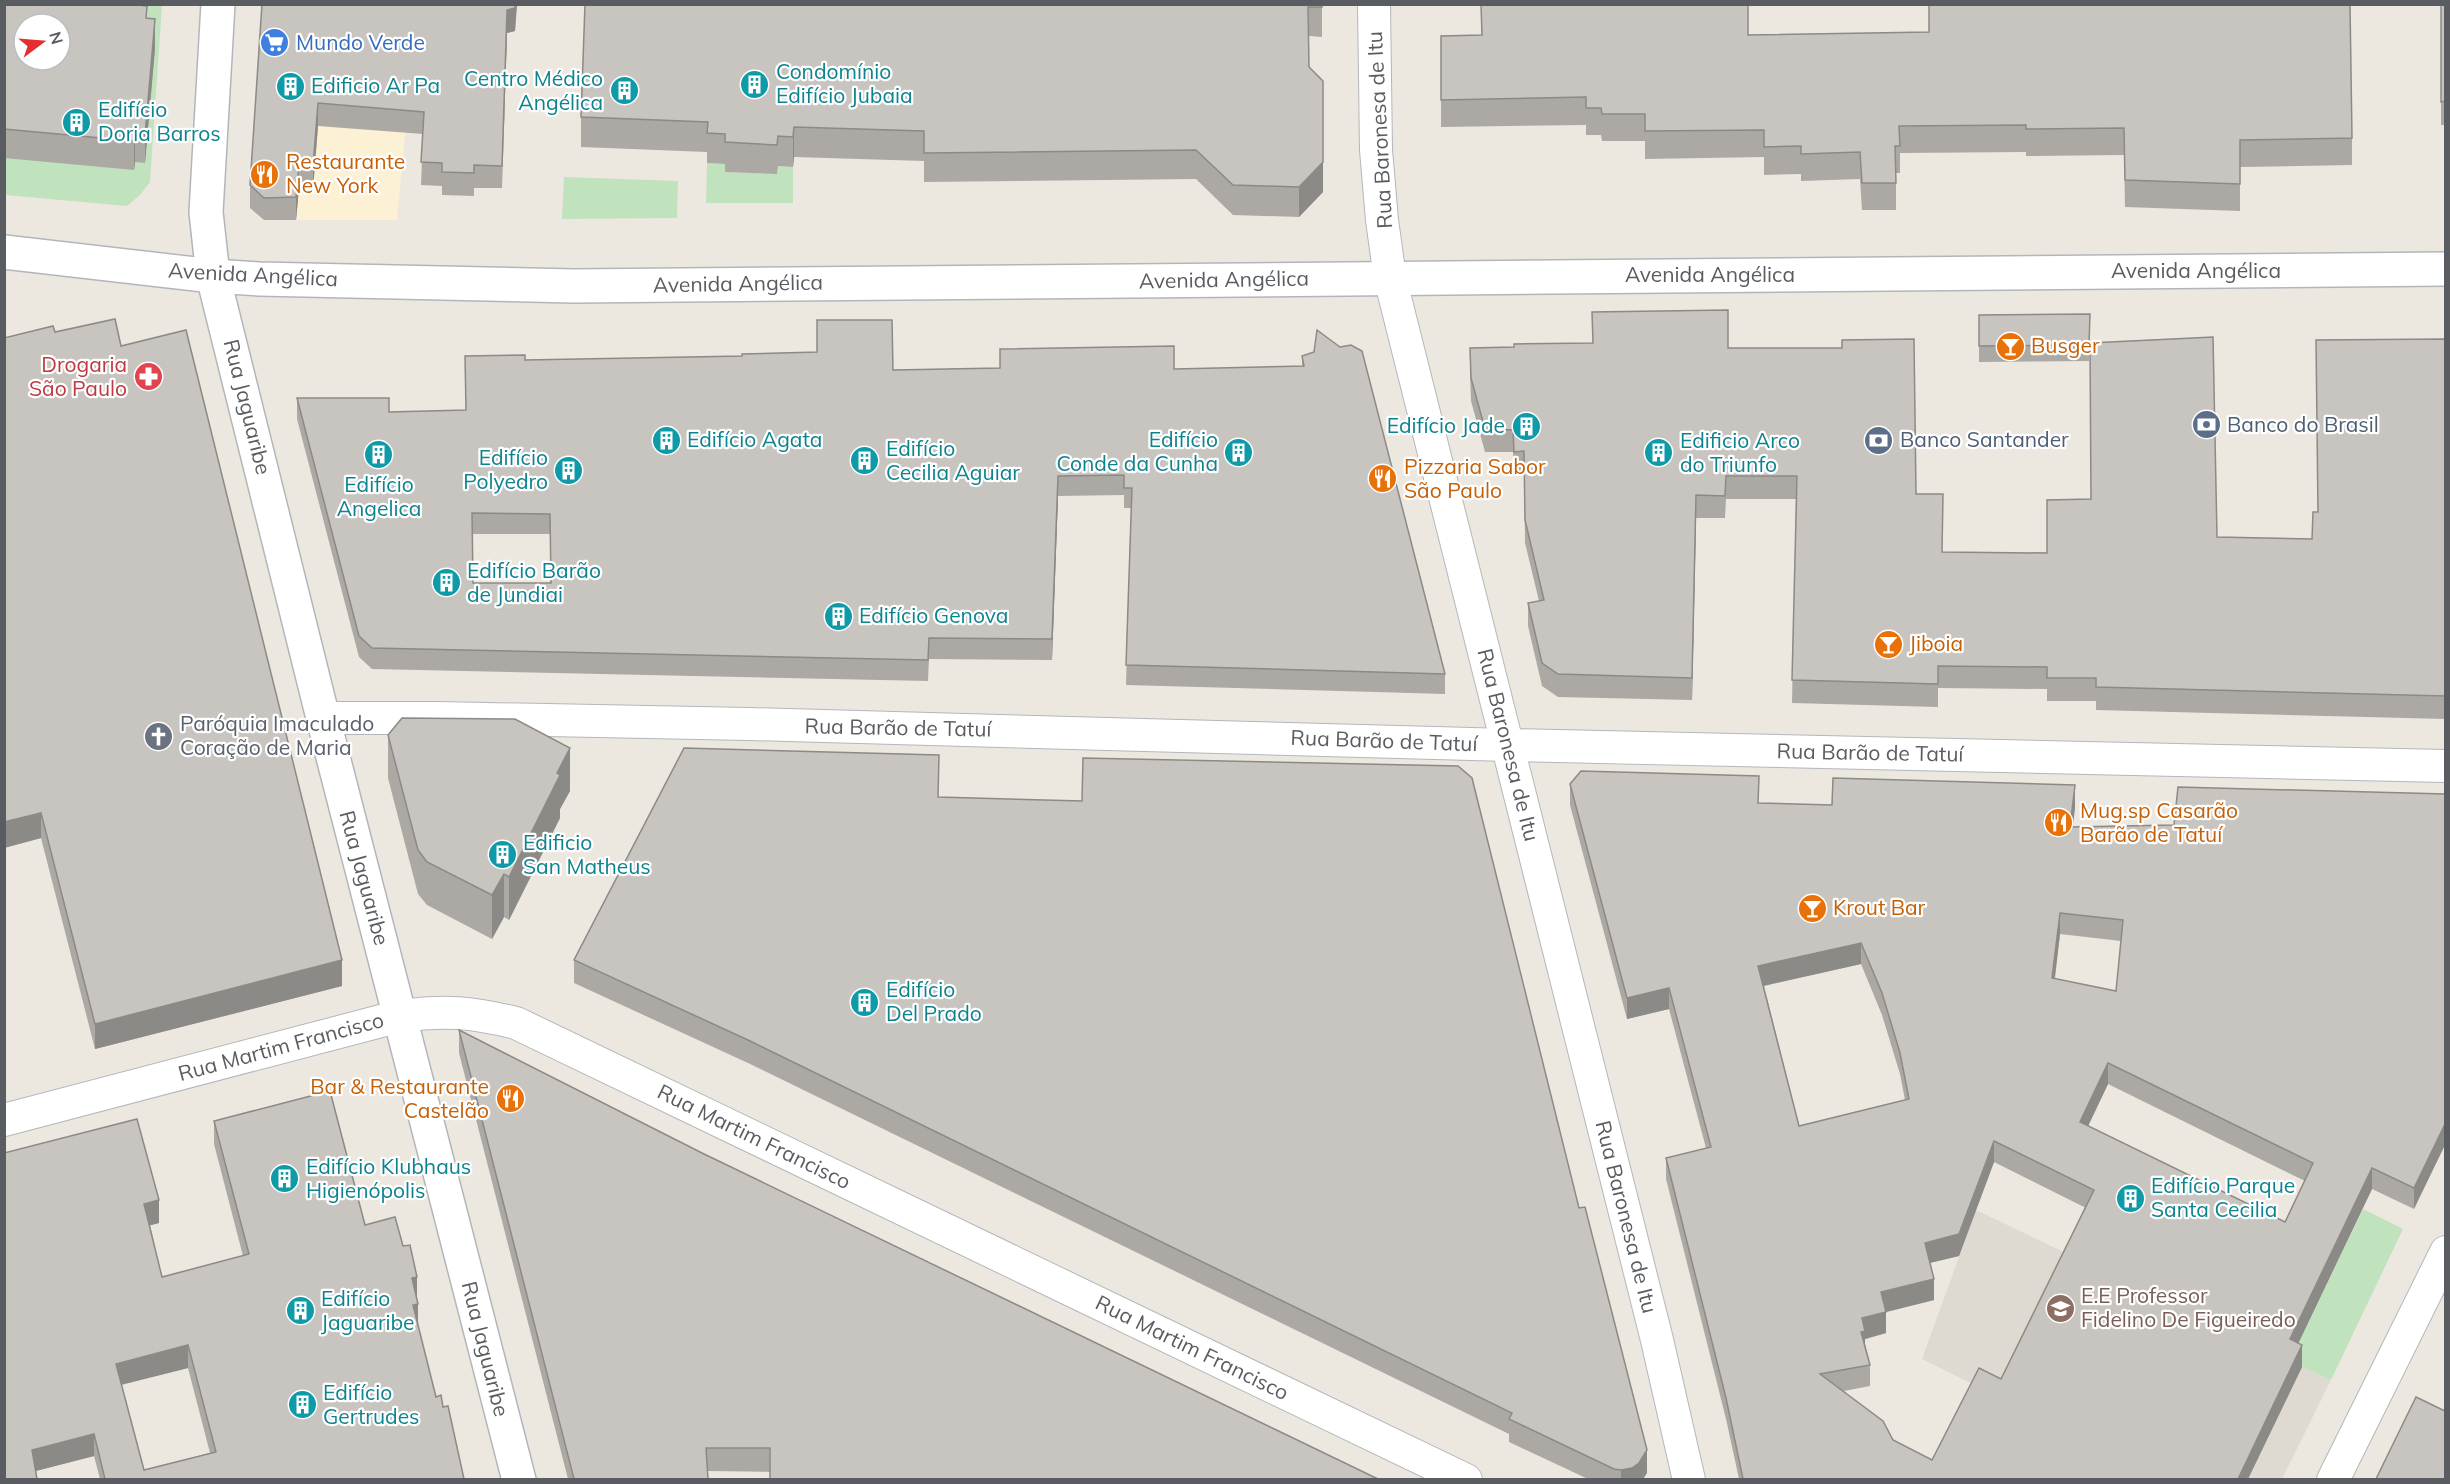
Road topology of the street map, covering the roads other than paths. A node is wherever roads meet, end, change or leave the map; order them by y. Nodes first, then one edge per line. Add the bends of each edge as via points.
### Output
1 (218, 4) edge
2 (1374, 4) edge
3 (4, 252) edge
4 (2445, 269) edge
5 (213, 276) junction
6 (1390, 279) junction
7 (323, 718) junction
8 (1508, 745) junction
9 (2445, 766) edge
10 (400, 1016) junction
11 (4, 1120) edge
12 (2445, 1252) edge
13 (519, 1479) edge
14 (1466, 1479) edge
15 (1689, 1479) edge
16 (2333, 1479) edge

1 - 5 main road, Rua Jaguaribe via 206,202
2 - 6 street, Rua Baronesa de Itu via 1376,150
3 - 5 main road, Avenida Angélica
4 - 6 main road, Avenida Angélica
5 - 6 main road, Avenida Angélica via 574,286
5 - 7 main road, Rua Jaguaribe
6 - 8 street, Rua Baronesa de Itu
7 - 8 street, Rua Barão de Tatuí via 749,724
7 - 10 main road, Rua Jaguaribe
8 - 9 street, Rua Barão de Tatuí
8 - 15 street, Rua Baronesa de Itu
10 - 11 street, Rua Martim Francisco
10 - 13 main road, Rua Jaguaribe
10 - 14 street, Rua Martim Francisco via 438,1011 479,1014 516,1023
12 - 16 street

